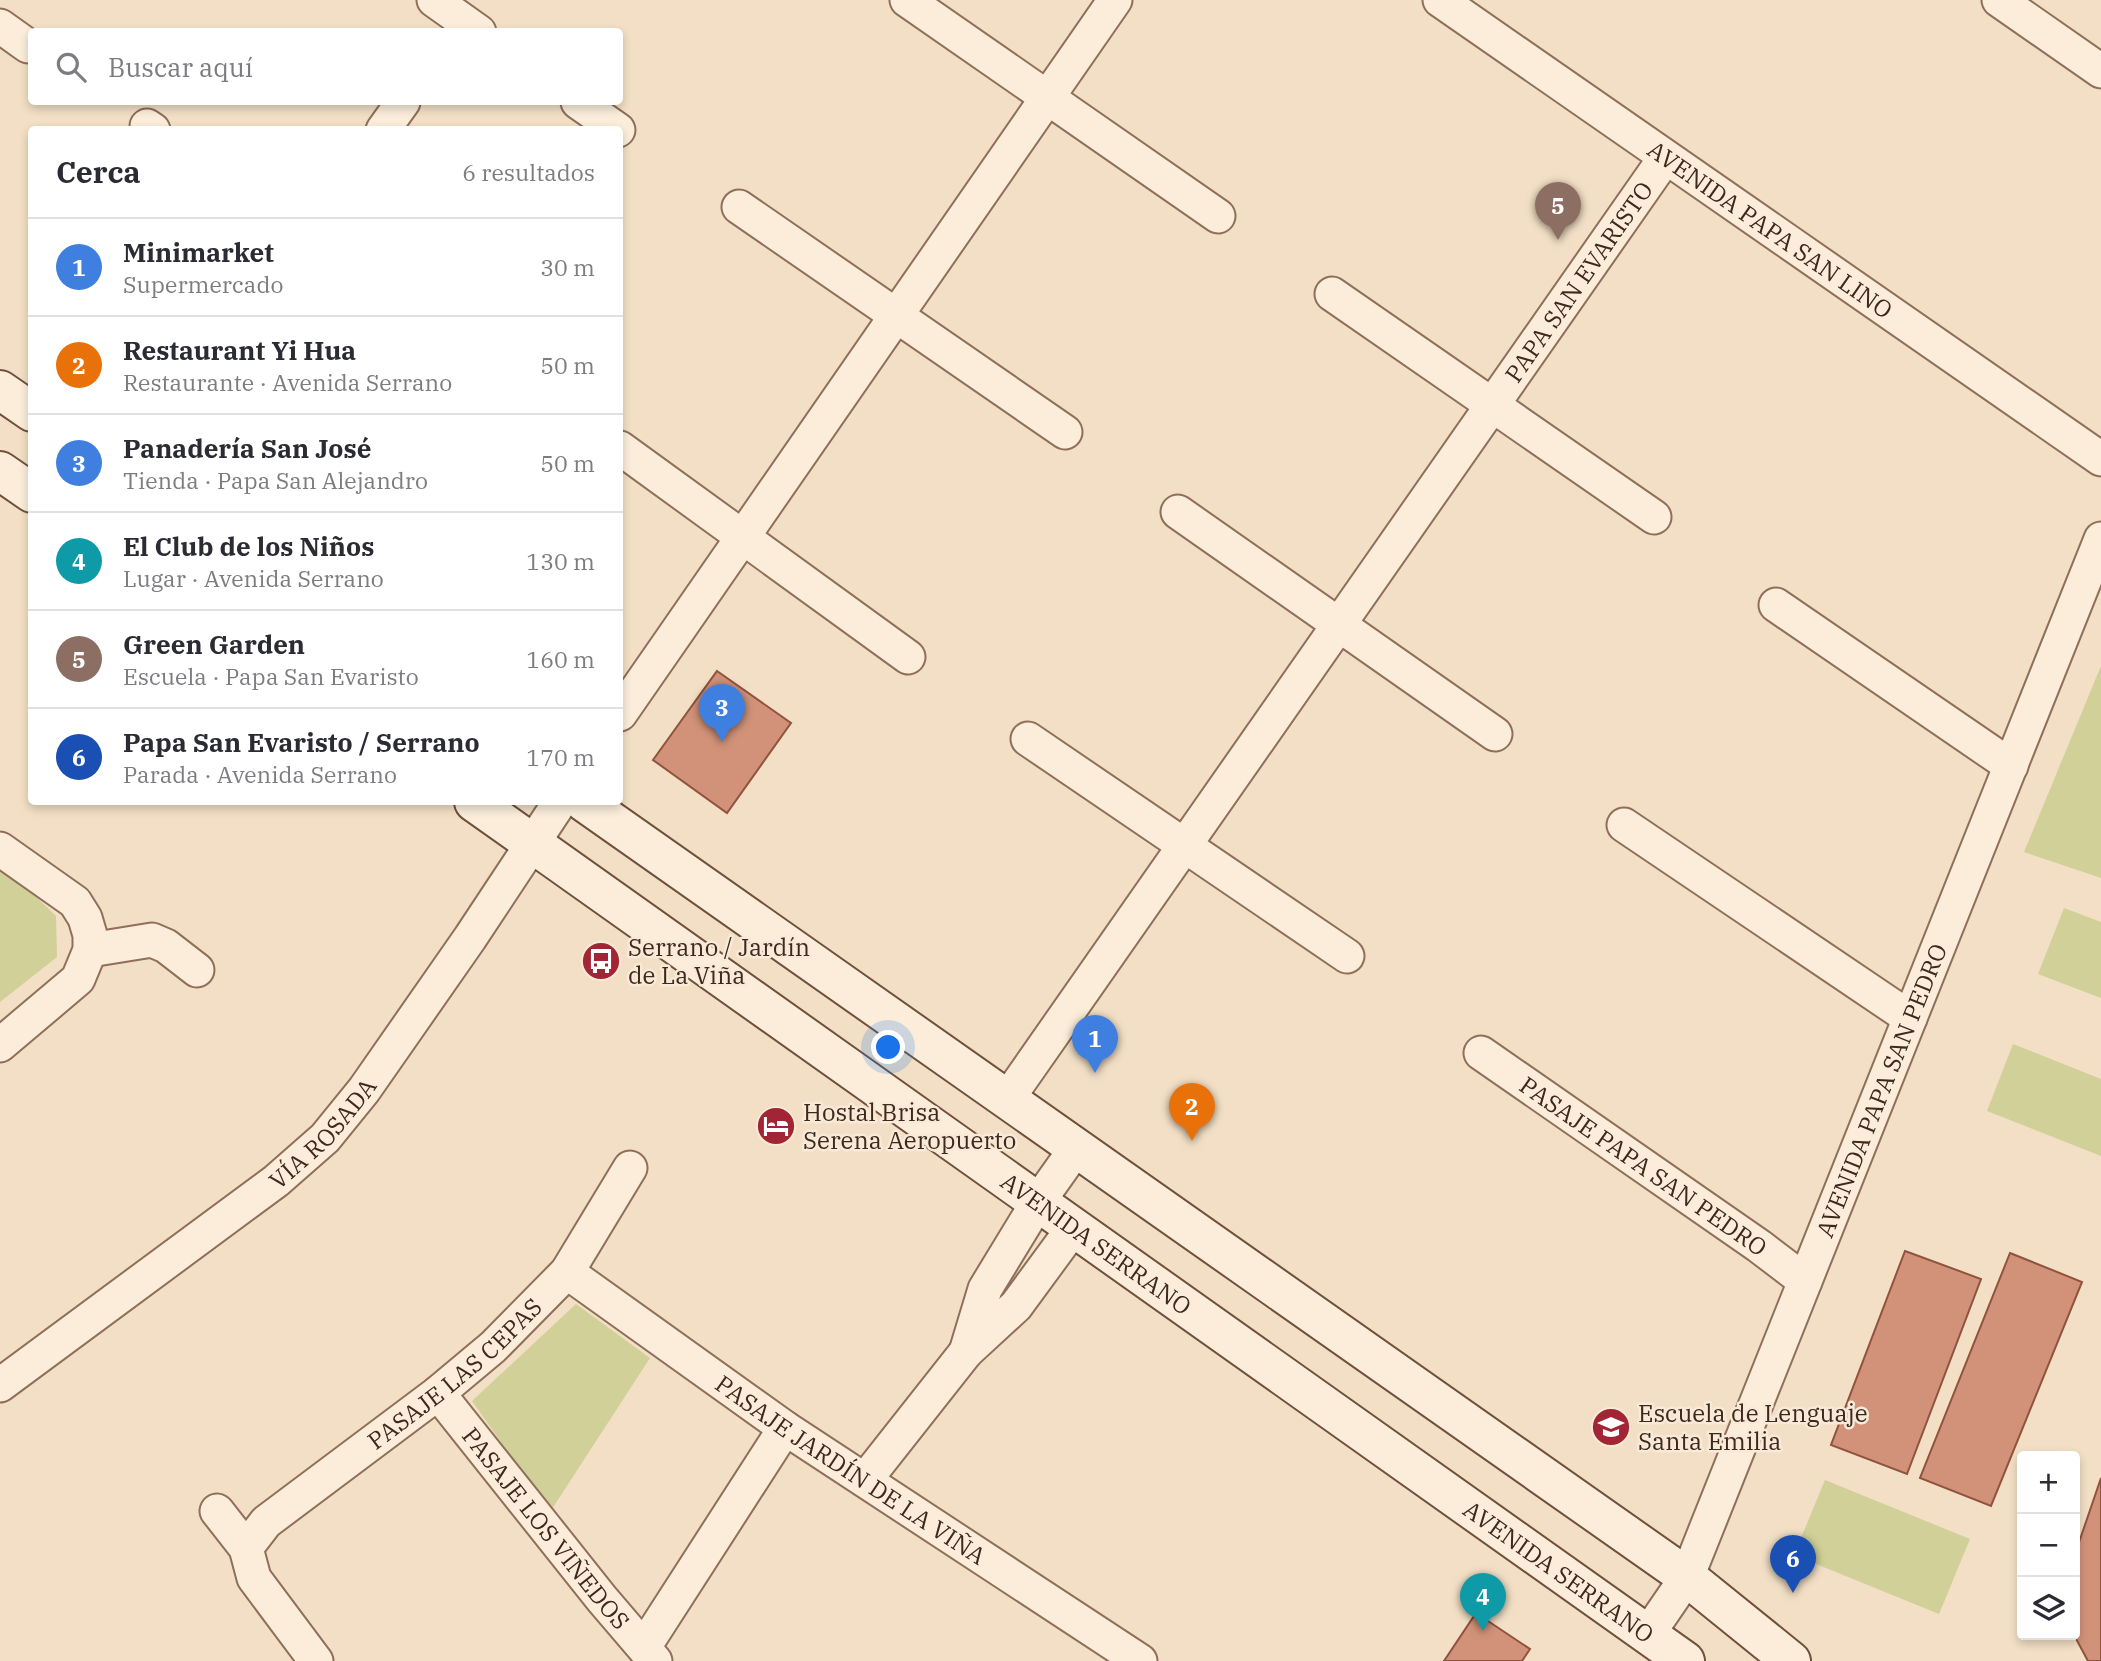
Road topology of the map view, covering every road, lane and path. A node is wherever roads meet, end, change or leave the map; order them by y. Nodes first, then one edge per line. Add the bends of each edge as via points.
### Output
1 (907, 0) edge
2 (1115, 0) edge
3 (1440, 0) edge
4 (1999, 0) edge
5 (0, 26) edge
6 (28, 46) dead end
7 (2101, 71) edge
8 (1047, 97) junction
9 (401, 105) edge
10 (582, 105) edge
11 (386, 126) edge
12 (612, 126) edge
13 (1665, 158) junction
14 (739, 206) dead end
15 (1218, 216) dead end
16 (1332, 294) dead end
17 (895, 315) junction
18 (0, 390) edge
19 (1493, 406) junction
20 (28, 409) edge
21 (1065, 432) dead end
22 (623, 450) edge
23 (2101, 459) edge
24 (0, 471) edge
25 (28, 490) edge
26 (1178, 512) dead end
27 (1654, 517) dead end
28 (742, 537) junction
29 (2101, 539) edge
30 (1776, 605) dead end
31 (1339, 625) junction
32 (908, 657) dead end
33 (623, 710) edge
34 (1495, 734) dead end
35 (1028, 739) dead end
36 (2011, 766) junction
37 (478, 805) edge
38 (558, 805) edge
39 (588, 805) edge
40 (1624, 825) dead end
41 (533, 843) junction
42 (1185, 845) junction
43 (0, 849) edge
44 (90, 950) junction
45 (1347, 956) dead end
46 (197, 970) dead end
47 (1910, 1018) junction
48 (0, 1045) edge
49 (1481, 1053) dead end
50 (1008, 1098) junction
51 (1077, 1147) junction
52 (629, 1168) dead end
53 (1038, 1202) junction
54 (1074, 1227) junction
55 (567, 1272) junction
56 (1805, 1280) junction
57 (966, 1352) junction
58 (0, 1385) edge
59 (438, 1393) junction
60 (785, 1429) junction
61 (865, 1480) junction
62 (217, 1511) dead end
63 (246, 1548) junction
64 (1687, 1577) junction
65 (1648, 1634) junction
66 (650, 1654) edge
67 (316, 1661) edge
68 (1140, 1661) edge
69 (1685, 1661) edge
70 (1791, 1661) edge

1 - 8 street
2 - 8 street
3 - 13 street, AVENIDA PAPA SAN LINO
4 - 7 street
5 - 6 street
8 - 15 street
8 - 17 street
9 - 11 street
10 - 12 street
13 - 19 street, PAPA SAN EVARISTO
13 - 23 street, AVENIDA PAPA SAN LINO
14 - 17 street
16 - 19 street, PAPA SAN EVARISTO
17 - 21 street
17 - 28 street
18 - 20 street
19 - 27 street, PAPA SAN EVARISTO
19 - 31 street, PAPA SAN EVARISTO
22 - 28 street
24 - 25 street
26 - 31 street
28 - 32 street
28 - 33 street
29 - 36 street, AVENIDA PAPA SAN PEDRO
30 - 36 street
31 - 34 street
31 - 42 street, PAPA SAN EVARISTO
35 - 42 street
36 - 47 street, AVENIDA PAPA SAN PEDRO
37 - 41 street, AVENIDA SERRANO
38 - 41 street, VÍA ROSADA
39 - 50 street
40 - 47 street
41 - 53 street, AVENIDA SERRANO
41 - 58 street, VÍA ROSADA via 364,1090 324,1138 276,1181
42 - 45 street
42 - 50 street, PAPA SAN EVARISTO
43 - 44 street via 75,902 85,918
44 - 46 street via 152,940
44 - 48 street via 78,979
47 - 56 street, AVENIDA PAPA SAN PEDRO
49 - 56 street, PASAJE PAPA SAN PEDRO
50 - 51 street
51 - 53 street
51 - 64 street
52 - 55 street, PASAJE LAS CEPAS
53 - 54 street, AVENIDA SERRANO
53 - 57 street via 985,1289
54 - 57 street via 1016,1306
54 - 65 street, AVENIDA SERRANO
55 - 59 street, PASAJE LAS CEPAS via 493,1347
55 - 60 street, PASAJE JARDÍN DE LA VIÑA
56 - 64 street, AVENIDA PAPA SAN PEDRO
57 - 61 street
59 - 63 street, PASAJE LAS CEPAS via 267,1522
59 - 66 street, PASAJE LOS VIÑEDOS
60 - 61 street, PASAJE JARDÍN DE LA VIÑA
60 - 66 street
61 - 68 street, PASAJE JARDÍN DE LA VIÑA
62 - 63 street
63 - 67 street via 254,1578
64 - 65 street, AVENIDA PAPA SAN PEDRO
64 - 70 street
65 - 69 street, AVENIDA SERRANO

